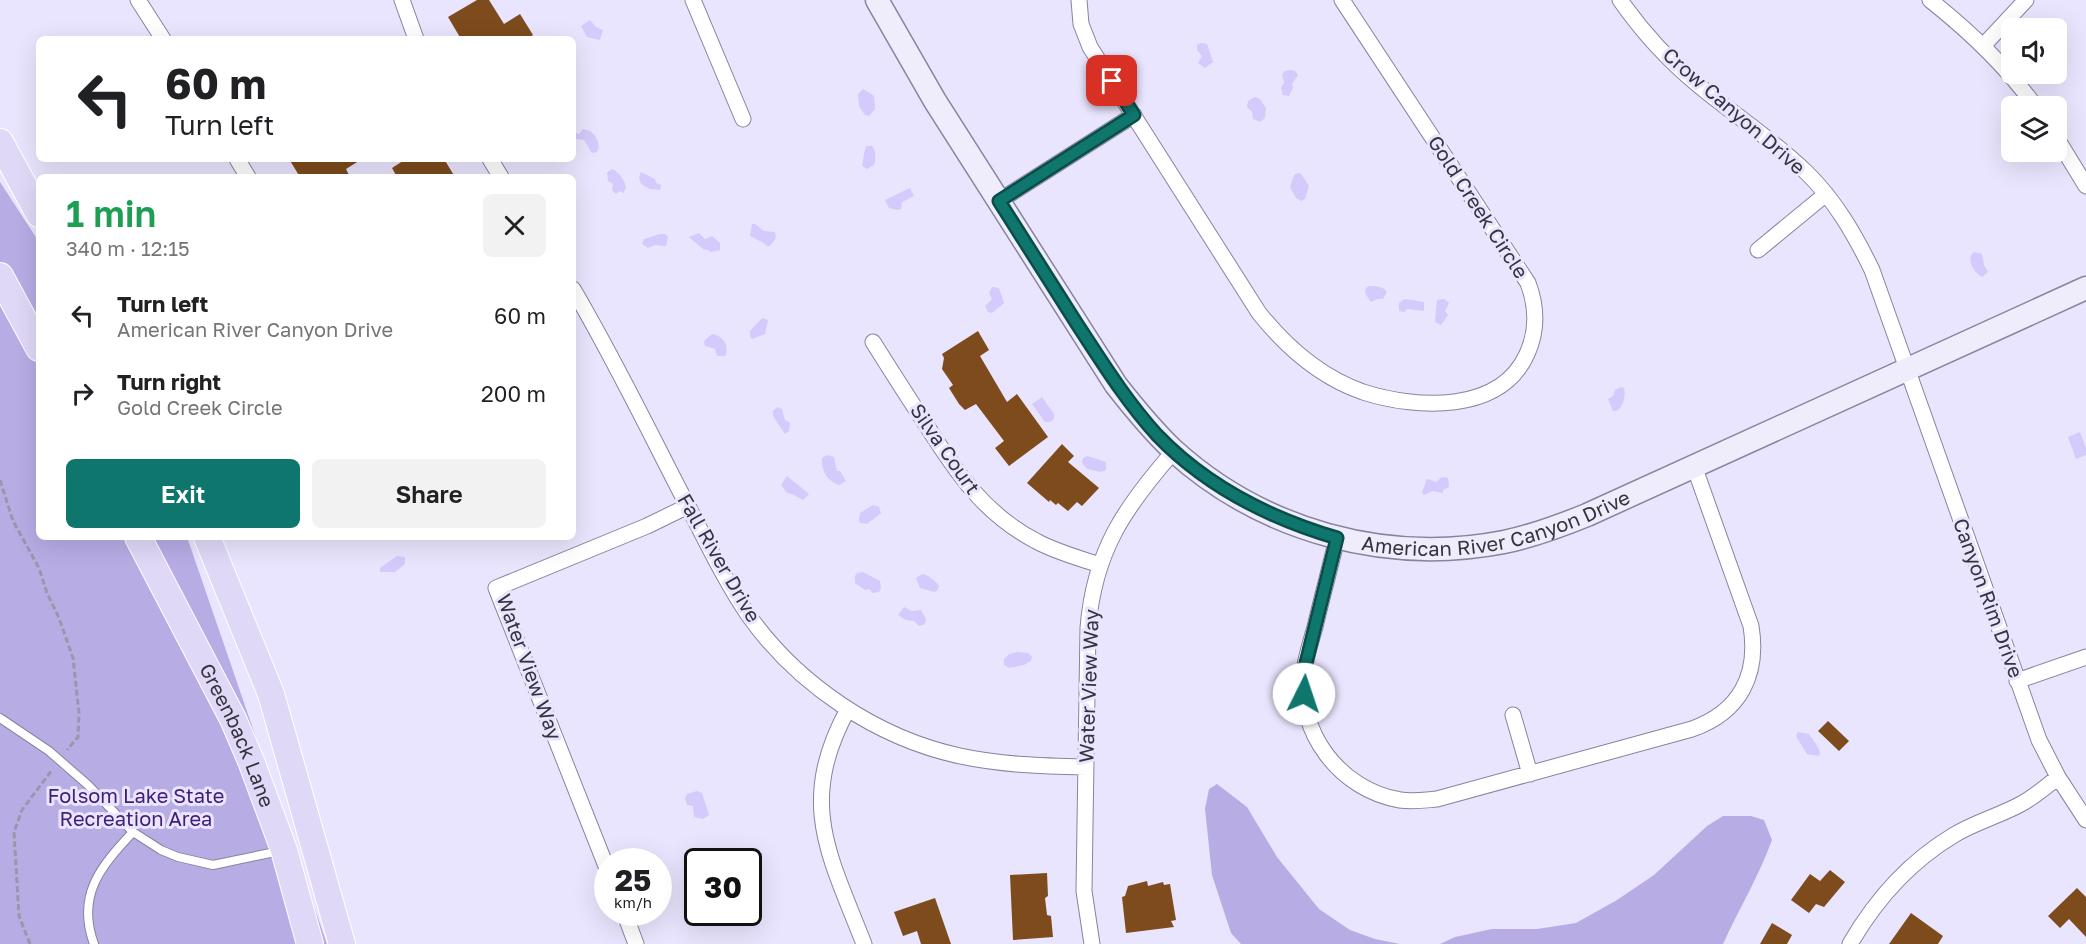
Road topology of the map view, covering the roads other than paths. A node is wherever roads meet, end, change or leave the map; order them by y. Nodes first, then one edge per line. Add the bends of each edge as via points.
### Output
1 (138, 0) edge
2 (402, 0) edge
3 (693, 0) edge
4 (877, 0) edge
5 (1078, 0) edge
6 (1342, 0) edge
7 (1620, 0) edge
8 (1930, 0) edge
9 (2026, 0) edge
10 (161, 36) edge
11 (415, 36) edge
12 (1983, 46) junction
13 (2028, 96) edge
14 (1134, 115) junction
15 (743, 119) dead end
16 (0, 142) edge
17 (2067, 155) edge
18 (2086, 186) edge
19 (1826, 194) junction
20 (999, 201) junction
21 (36, 208) edge
22 (1758, 250) dead end
23 (0, 276) edge
24 (2086, 288) edge
25 (577, 306) edge
26 (36, 342) edge
27 (873, 342) dead end
28 (1907, 369) junction
29 (1174, 451) junction
30 (1694, 466) junction
31 (688, 506) junction
32 (1337, 538) junction
33 (140, 540) edge
34 (208, 540) edge
35 (1100, 565) junction
36 (2086, 657) edge
37 (2018, 681) junction
38 (848, 709) junction
39 (1513, 715) dead end
40 (0, 718) edge
41 (1086, 767) junction
42 (1530, 774) junction
43 (2058, 777) junction
44 (2086, 820) edge
45 (133, 832) junction
46 (313, 841) junction
47 (599, 848) edge
48 (284, 850) junction
49 (629, 926) edge
50 (94, 944) edge
51 (310, 944) edge
52 (342, 944) edge
53 (636, 944) edge
54 (864, 944) edge
55 (1092, 944) edge
56 (1850, 944) edge

1 - 10 street
2 - 11 street
3 - 15 street
4 - 20 main road, American River Canyon Drive
5 - 14 street, Gold Creek Circle via 1086,39
6 - 14 street, Gold Creek Circle via 1528,283 1536,321 1530,347 1518,369 1487,394 1440,403 1390,399 1335,379 1299,355 1259,313
7 - 19 street, Crow Canyon Drive via 1655,43 1695,82 1784,152
8 - 12 street
9 - 12 street
12 - 13 street
14 - 20 street
16 - 21 main road
17 - 18 street
19 - 22 street
19 - 28 street, Crow Canyon Drive via 1872,270
20 - 29 main road, American River Canyon Drive via 1116,385
23 - 26 main road
24 - 28 main road, American River Canyon Drive
25 - 31 street, Fall River Drive
27 - 35 street, Silva Court via 949,461 987,507 1036,541
28 - 30 main road, American River Canyon Drive
28 - 37 street, Canyon Rim Drive
29 - 32 main road, American River Canyon Drive via 1237,497 1272,515
29 - 35 street, Water View Way via 1121,518
30 - 32 main road, American River Canyon Drive via 1587,515 1505,542 1426,550
30 - 42 street via 1751,626 1752,665 1743,689 1726,710 1705,724
31 - 38 street, Fall River Drive via 729,583 764,635 799,671
31 - 47 street, Water View Way via 496,588
32 - 42 street via 1304,671 1305,706 1322,751 1338,769 1367,789 1401,800 1437,799
33 - 48 main road, Greenback Lane via 233,719
34 - 46 main road, Greenback Lane via 271,694
35 - 41 street, Water View Way via 1088,628
36 - 37 street
37 - 43 street, Canyon Rim Drive via 2039,740
38 - 41 street, Fall River Drive via 896,734 958,756 1020,765
38 - 54 street via 832,741 823,775 822,823
39 - 42 street
40 - 45 lane via 59,760
41 - 55 street, Water View Way via 1084,891
43 - 44 street, Canyon Rim Drive
43 - 56 street via 2020,805 1954,835 1921,858 1878,901
45 - 48 lane via 161,850 213,865
45 - 50 lane via 110,856 92,885 87,915
46 - 48 street
46 - 52 main road, Greenback Lane
48 - 51 main road, Greenback Lane
49 - 53 street

